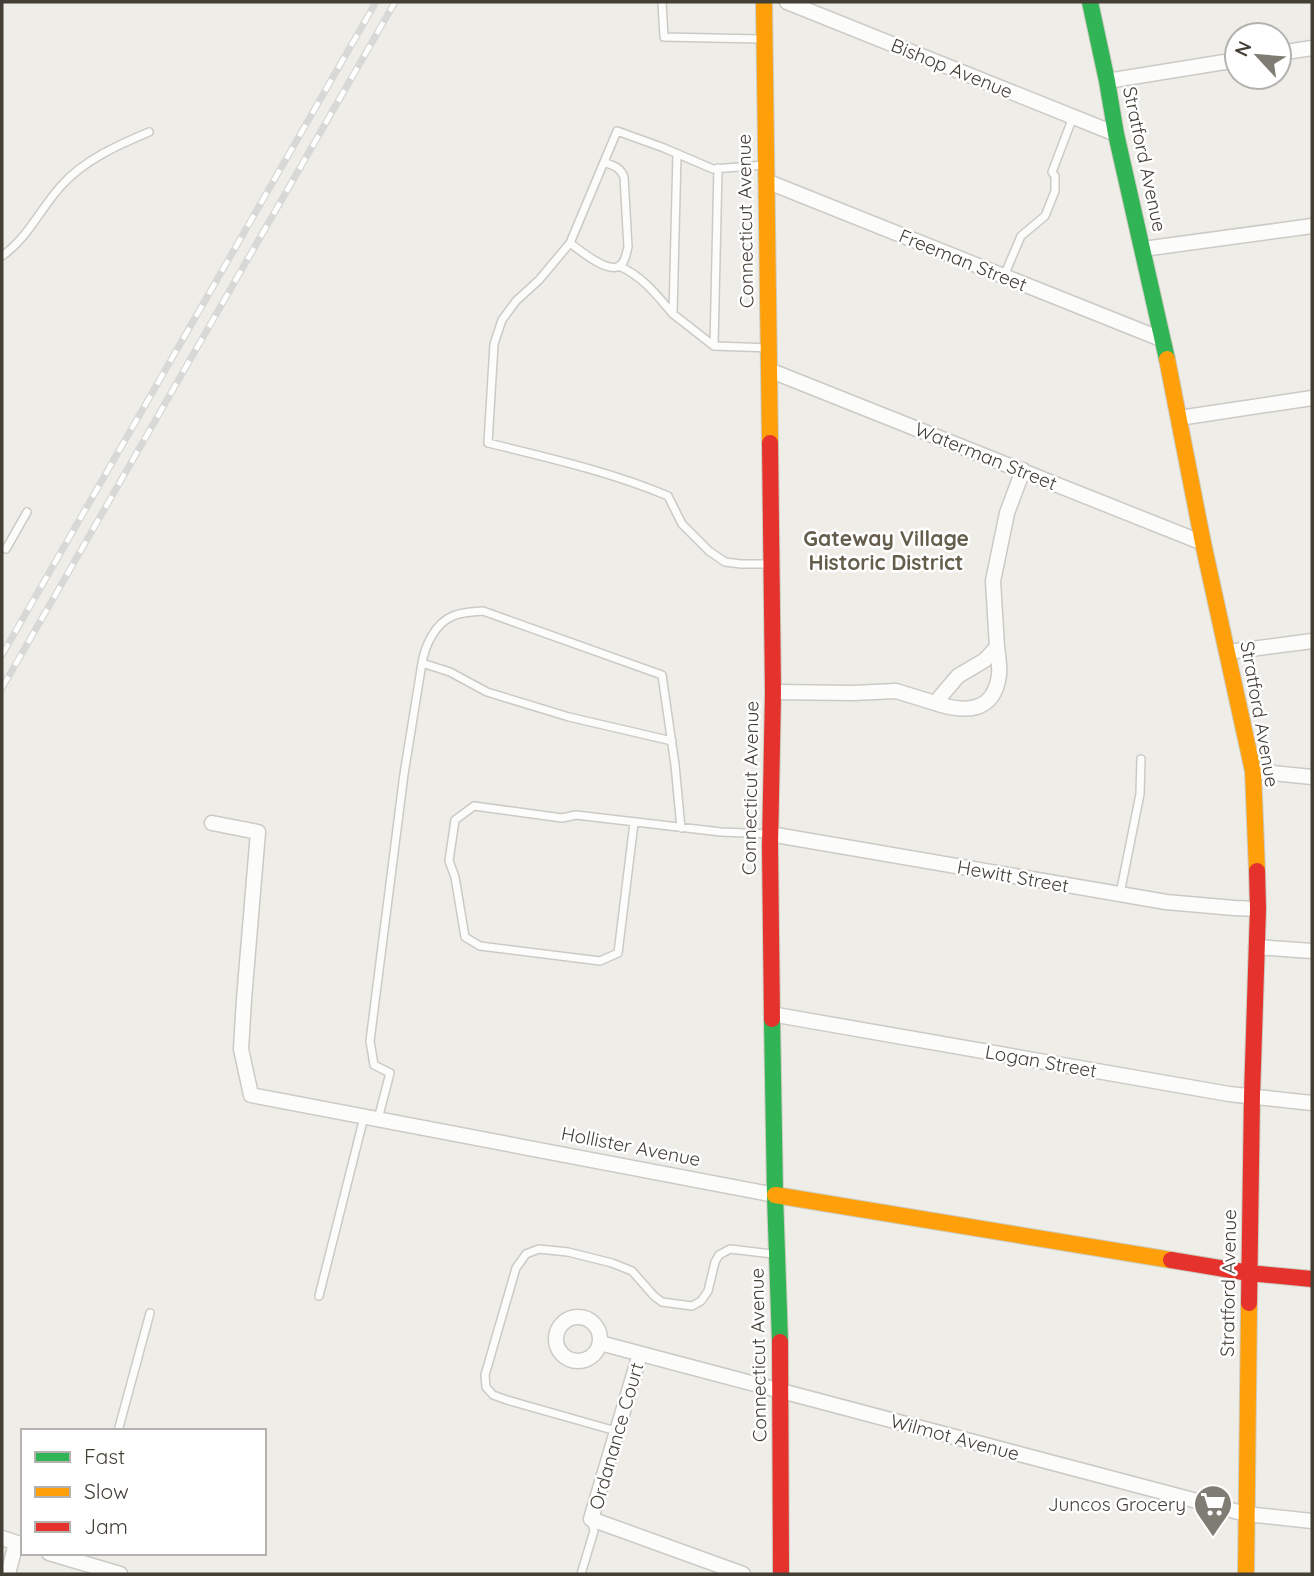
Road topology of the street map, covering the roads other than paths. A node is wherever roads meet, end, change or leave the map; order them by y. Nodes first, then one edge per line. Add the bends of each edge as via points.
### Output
1 (662, 2) edge
2 (764, 2) edge
3 (787, 2) edge
4 (1090, 2) edge
5 (765, 39) junction
6 (1312, 48) edge
7 (1293, 51) edge
8 (1223, 62) edge
9 (1107, 81) junction
10 (1073, 117) junction
11 (149, 132) dead end
12 (1116, 134) junction
13 (677, 154) junction
14 (604, 162) junction
15 (718, 168) junction
16 (765, 173) junction
17 (1312, 226) edge
18 (570, 243) junction
19 (1143, 249) junction
20 (2, 256) edge
21 (619, 265) junction
22 (1004, 276) junction
23 (673, 314) junction
24 (1161, 339) junction
25 (714, 346) junction
26 (768, 348) junction
27 (769, 370) junction
28 (1312, 398) edge
29 (1179, 418) junction
30 (1023, 470) junction
31 (27, 512) dead end
32 (1203, 543) junction
33 (3, 550) edge
34 (771, 564) junction
35 (1312, 640) edge
36 (997, 647) junction
37 (1228, 652) junction
38 (422, 663) junction
39 (773, 692) junction
40 (935, 703) junction
41 (672, 741) junction
42 (1141, 759) dead end
43 (1253, 771) junction
44 (1312, 777) edge
45 (212, 823) dead end
46 (634, 823) junction
47 (681, 828) junction
48 (769, 834) junction
49 (1120, 895) junction
50 (1258, 909) junction
51 (1256, 947) junction
52 (1312, 951) edge
53 (771, 1014) junction
54 (1252, 1096) junction
55 (1312, 1103) edge
56 (371, 1118) junction
57 (775, 1195) junction
58 (776, 1255) junction
59 (1249, 1273) junction
60 (1312, 1279) edge
61 (319, 1296) dead end
62 (150, 1313) dead end
63 (600, 1343) dead end
64 (640, 1354) junction
65 (781, 1391) junction
66 (119, 1429) edge
67 (617, 1432) junction
68 (1246, 1514) junction
69 (591, 1519) junction
70 (1312, 1521) edge
71 (2, 1538) edge
72 (20, 1544) edge
73 (75, 1557) edge
74 (8, 1574) edge
75 (120, 1574) edge
76 (581, 1574) edge
77 (743, 1574) edge
78 (781, 1574) edge
79 (1247, 1574) edge

1 - 5 lane via 664,37
2 - 5 main road, Connecticut Avenue
3 - 10 street, Bishop Avenue
4 - 9 main road, Stratford Avenue
5 - 16 main road, Connecticut Avenue
6 - 7 street
8 - 9 street
9 - 12 main road, Stratford Avenue
10 - 12 street, Bishop Avenue
10 - 22 lane via 1052,172 1055,191 1045,216 1021,236
11 - 20 lane via 114,146 72,175 14,248
12 - 19 main road, Stratford Avenue
13 - 14 lane via 617,131
13 - 15 lane
13 - 23 lane
14 - 18 lane
14 - 21 lane via 617,167 624,177 628,247
15 - 16 lane
15 - 25 lane
16 - 22 street, Freeman Street
16 - 26 main road, Connecticut Avenue
17 - 19 street
18 - 21 lane via 605,266
18 - 34 lane via 502,320 494,344 488,443 647,487 668,496 682,524 725,562
19 - 24 main road, Stratford Avenue
21 - 23 lane via 647,283
22 - 24 street, Freeman Street
23 - 25 lane
24 - 29 main road, Stratford Avenue
25 - 26 lane
26 - 27 main road, Connecticut Avenue
27 - 30 street, Waterman Street
27 - 34 main road, Connecticut Avenue
28 - 29 street
29 - 32 main road, Stratford Avenue
30 - 32 street, Waterman Street
30 - 36 street via 1007,513 993,581
31 - 33 lane
32 - 37 main road, Stratford Avenue
34 - 39 main road, Connecticut Avenue
35 - 37 street
36 - 40 street via 958,676
36 - 40 street via 999,673 989,701 965,710
37 - 43 main road, Stratford Avenue
38 - 41 lane via 487,692
38 - 41 lane via 439,625 453,615 483,611 662,674
38 - 56 lane via 370,1041 374,1065 390,1073
39 - 40 street via 896,691
39 - 48 main road, Connecticut Avenue
41 - 47 lane
42 - 49 lane via 1140,794
43 - 44 street
43 - 50 main road, Stratford Avenue
45 - 56 street, Hollister Avenue via 258,832 241,1049 251,1095
46 - 46 lane via 474,806 455,820 449,860 465,936 480,946 600,961 618,953
46 - 47 lane
47 - 48 lane
48 - 49 street, Hewitt Street
48 - 53 main road, Connecticut Avenue
49 - 50 street, Hewitt Street
50 - 51 main road, Stratford Avenue
51 - 52 street
51 - 54 main road, Stratford Avenue
53 - 54 street, Logan Street
53 - 57 main road, Connecticut Avenue
54 - 55 street, Logan Street
54 - 59 main road, Stratford Avenue
56 - 57 street, Hollister Avenue
56 - 61 lane
57 - 58 main road, Connecticut Avenue
57 - 59 main road, Hollister Avenue
58 - 65 main road, Connecticut Avenue
58 - 67 lane via 730,1249 719,1255 708,1291 692,1306 662,1303 632,1271 612,1263 568,1252 539,1249 526,1254 516,1268 500,1321 486,1387 507,1400
59 - 60 main road, Hollister Avenue
59 - 68 main road, Stratford Avenue
62 - 66 lane
63 - 64 street, Wilmot Avenue
64 - 65 street, Wilmot Avenue
64 - 67 street, Ordanance Court
65 - 68 street, Wilmot Avenue
65 - 78 main road, Connecticut Avenue
67 - 69 street, Ordanance Court
68 - 70 street, Wilmot Avenue
68 - 79 main road, Stratford Avenue
69 - 76 lane via 594,1531
69 - 77 street
71 - 72 street
72 - 74 street
73 - 75 street

